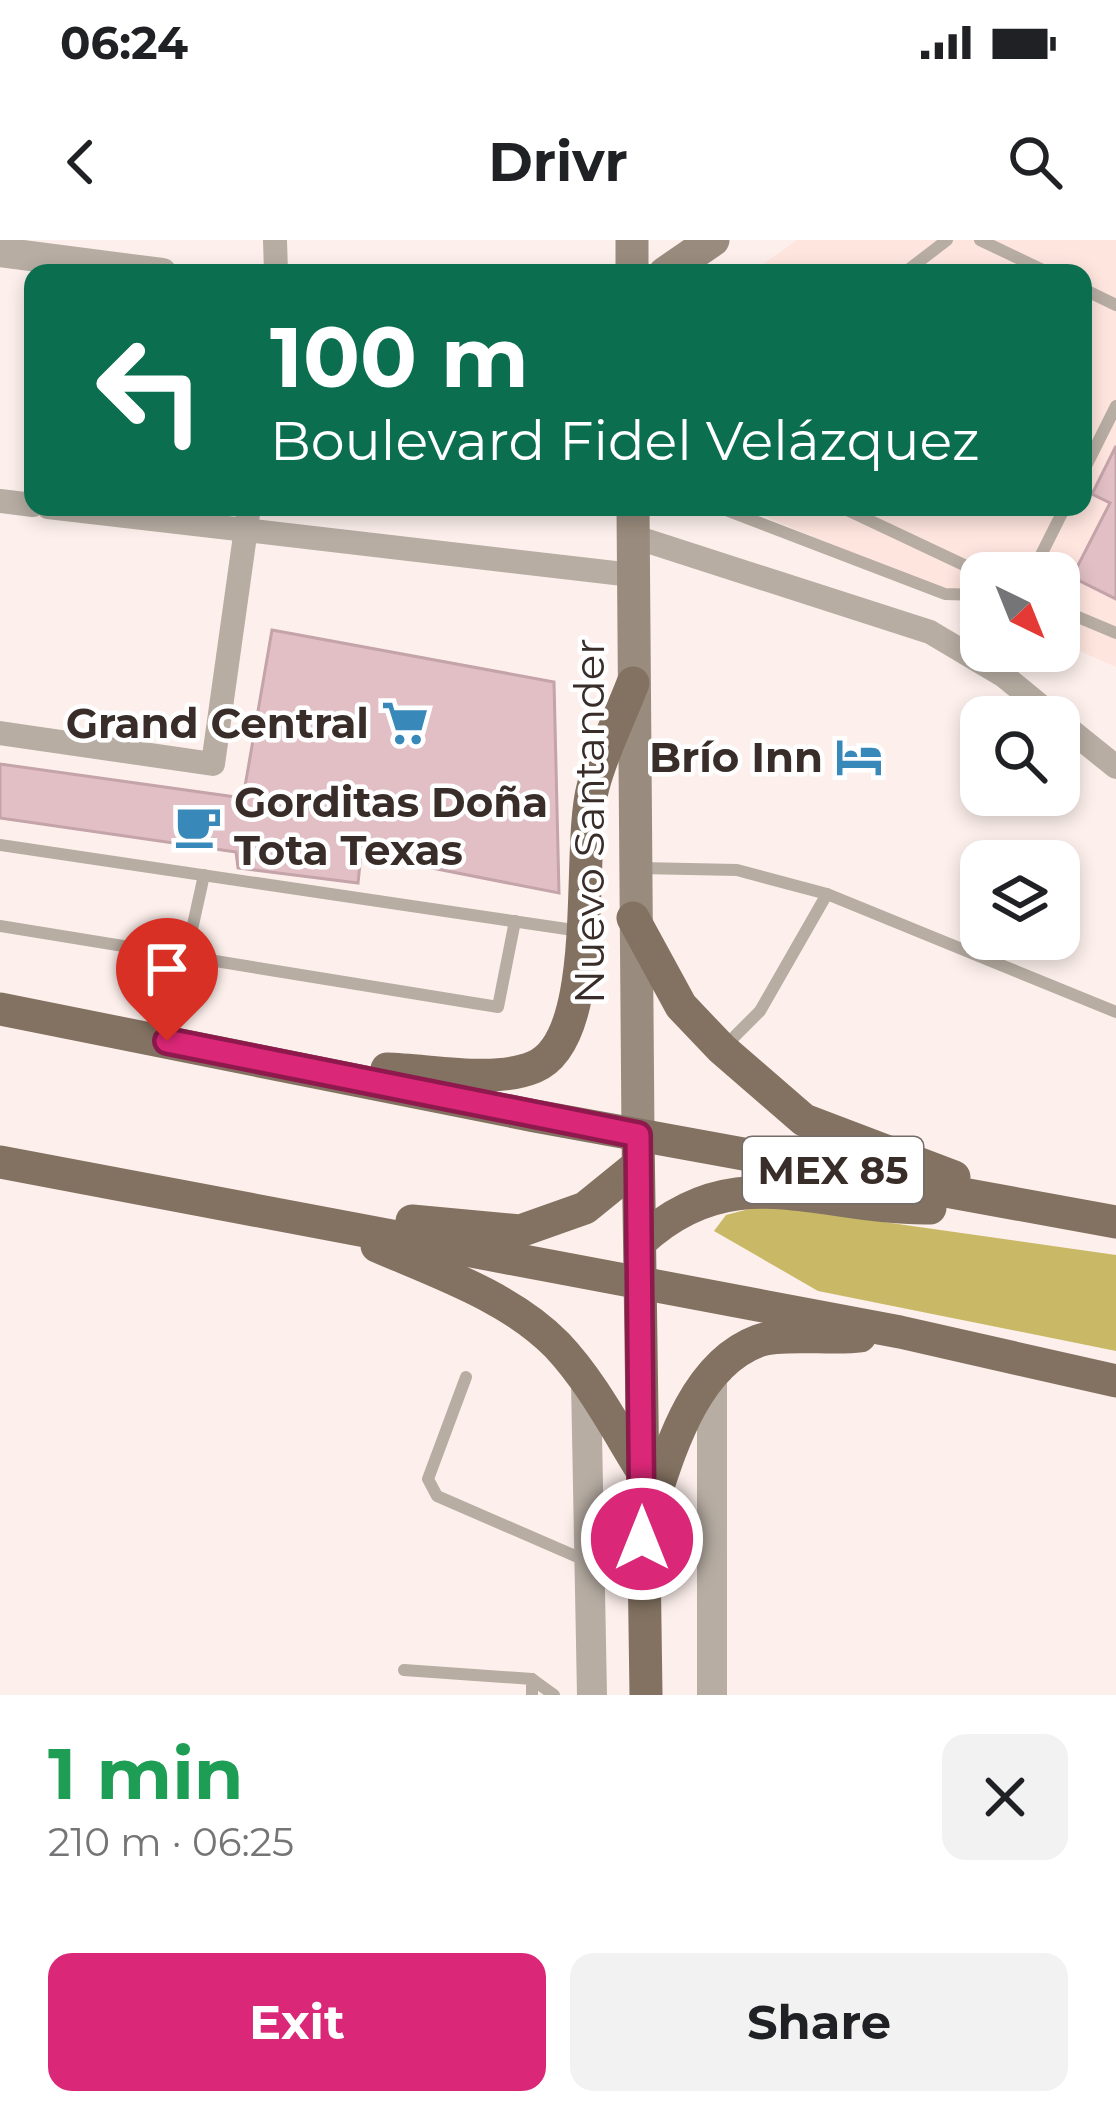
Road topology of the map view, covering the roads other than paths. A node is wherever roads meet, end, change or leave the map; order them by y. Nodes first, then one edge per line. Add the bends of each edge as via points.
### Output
1 (713, 240) edge
2 (735, 240) edge
3 (947, 240) edge
4 (980, 240) edge
5 (0, 252) edge
6 (93, 264) edge
7 (678, 264) edge
8 (715, 264) edge
9 (916, 264) edge
10 (1030, 264) edge
11 (1116, 406) edge
12 (1092, 454) edge
13 (114, 516) edge
14 (248, 516) edge
15 (741, 516) edge
16 (860, 516) edge
17 (1060, 516) edge
18 (633, 522) edge
19 (246, 534) junction
20 (1042, 552) edge
21 (960, 564) edge
22 (632, 575) junction
23 (960, 594) edge
24 (1080, 618) edge
25 (1116, 633) edge
26 (633, 683) junction
27 (1029, 696) edge
28 (0, 733) edge
29 (1080, 738) edge
30 (1116, 767) edge
31 (0, 845) edge
32 (633, 868) junction
33 (204, 875) junction
34 (827, 895) junction
35 (633, 918) junction
36 (515, 921) junction
37 (0, 926) edge
38 (581, 931) junction
39 (184, 956) junction
40 (0, 1009) edge
41 (1116, 1012) edge
42 (167, 1041) junction
43 (722, 1049) junction
44 (309, 1068) junction
45 (638, 1150) junction
46 (0, 1162) edge
47 (1028, 1206) junction
48 (320, 1221) junction
49 (1116, 1222) edge
50 (640, 1242) junction
51 (640, 1283) junction
52 (900, 1331) junction
53 (466, 1377) dead end
54 (712, 1377) junction
55 (1100, 1377) edge
56 (586, 1381) junction
57 (1116, 1395) edge
58 (641, 1470) junction
59 (642, 1539) junction
60 (590, 1564) junction
61 (643, 1585) junction
62 (404, 1670) dead end
63 (532, 1679) junction
64 (532, 1695) edge
65 (554, 1695) edge
66 (592, 1695) edge
67 (646, 1695) edge
68 (712, 1695) edge

1 - 7 main road
2 - 8 main road
3 - 9 lane
4 - 10 lane
5 - 6 street
11 - 12 lane
13 - 19 street
14 - 19 street
15 - 23 lane
16 - 21 lane
17 - 20 lane
18 - 22 main road, Nuevo Santander
18 - 27 street via 930,632
19 - 22 street
19 - 28 street via 214,764
22 - 26 main road, Nuevo Santander
24 - 25 lane
26 - 32 main road, Nuevo Santander
26 - 38 main road via 592,789
29 - 30 street
31 - 33 lane
32 - 34 lane via 737,870
32 - 35 main road, Nuevo Santander
33 - 36 lane
33 - 39 lane
34 - 41 lane
34 - 43 lane via 760,1011
35 - 43 main road via 681,1006
35 - 45 main road, Nuevo Santander
36 - 38 lane
36 - 39 lane via 498,1007
37 - 39 lane
38 - 44 main road via 568,1032 536,1067
39 - 42 lane
40 - 42 main road, MEX 85
42 - 44 main road, MEX 85
43 - 47 main road via 804,1120
44 - 45 main road, MEX 85
45 - 47 main road, MEX 85
45 - 48 main road via 585,1208 520,1231
45 - 50 main road
46 - 48 main road
47 - 49 main road, MEX 85
47 - 50 main road via 919,1208 753,1190 668,1216
48 - 51 main road
48 - 56 main road via 490,1298 554,1342
50 - 51 main road
51 - 52 main road
51 - 58 main road
52 - 54 main road via 761,1339
52 - 55 main road
53 - 60 lane via 429,1488
54 - 59 main road via 674,1436
54 - 68 street
55 - 57 street
56 - 58 main road
56 - 60 street
58 - 59 main road
59 - 61 main road
60 - 61 lane
60 - 66 street
61 - 67 main road
62 - 63 lane
63 - 64 lane
63 - 65 lane

